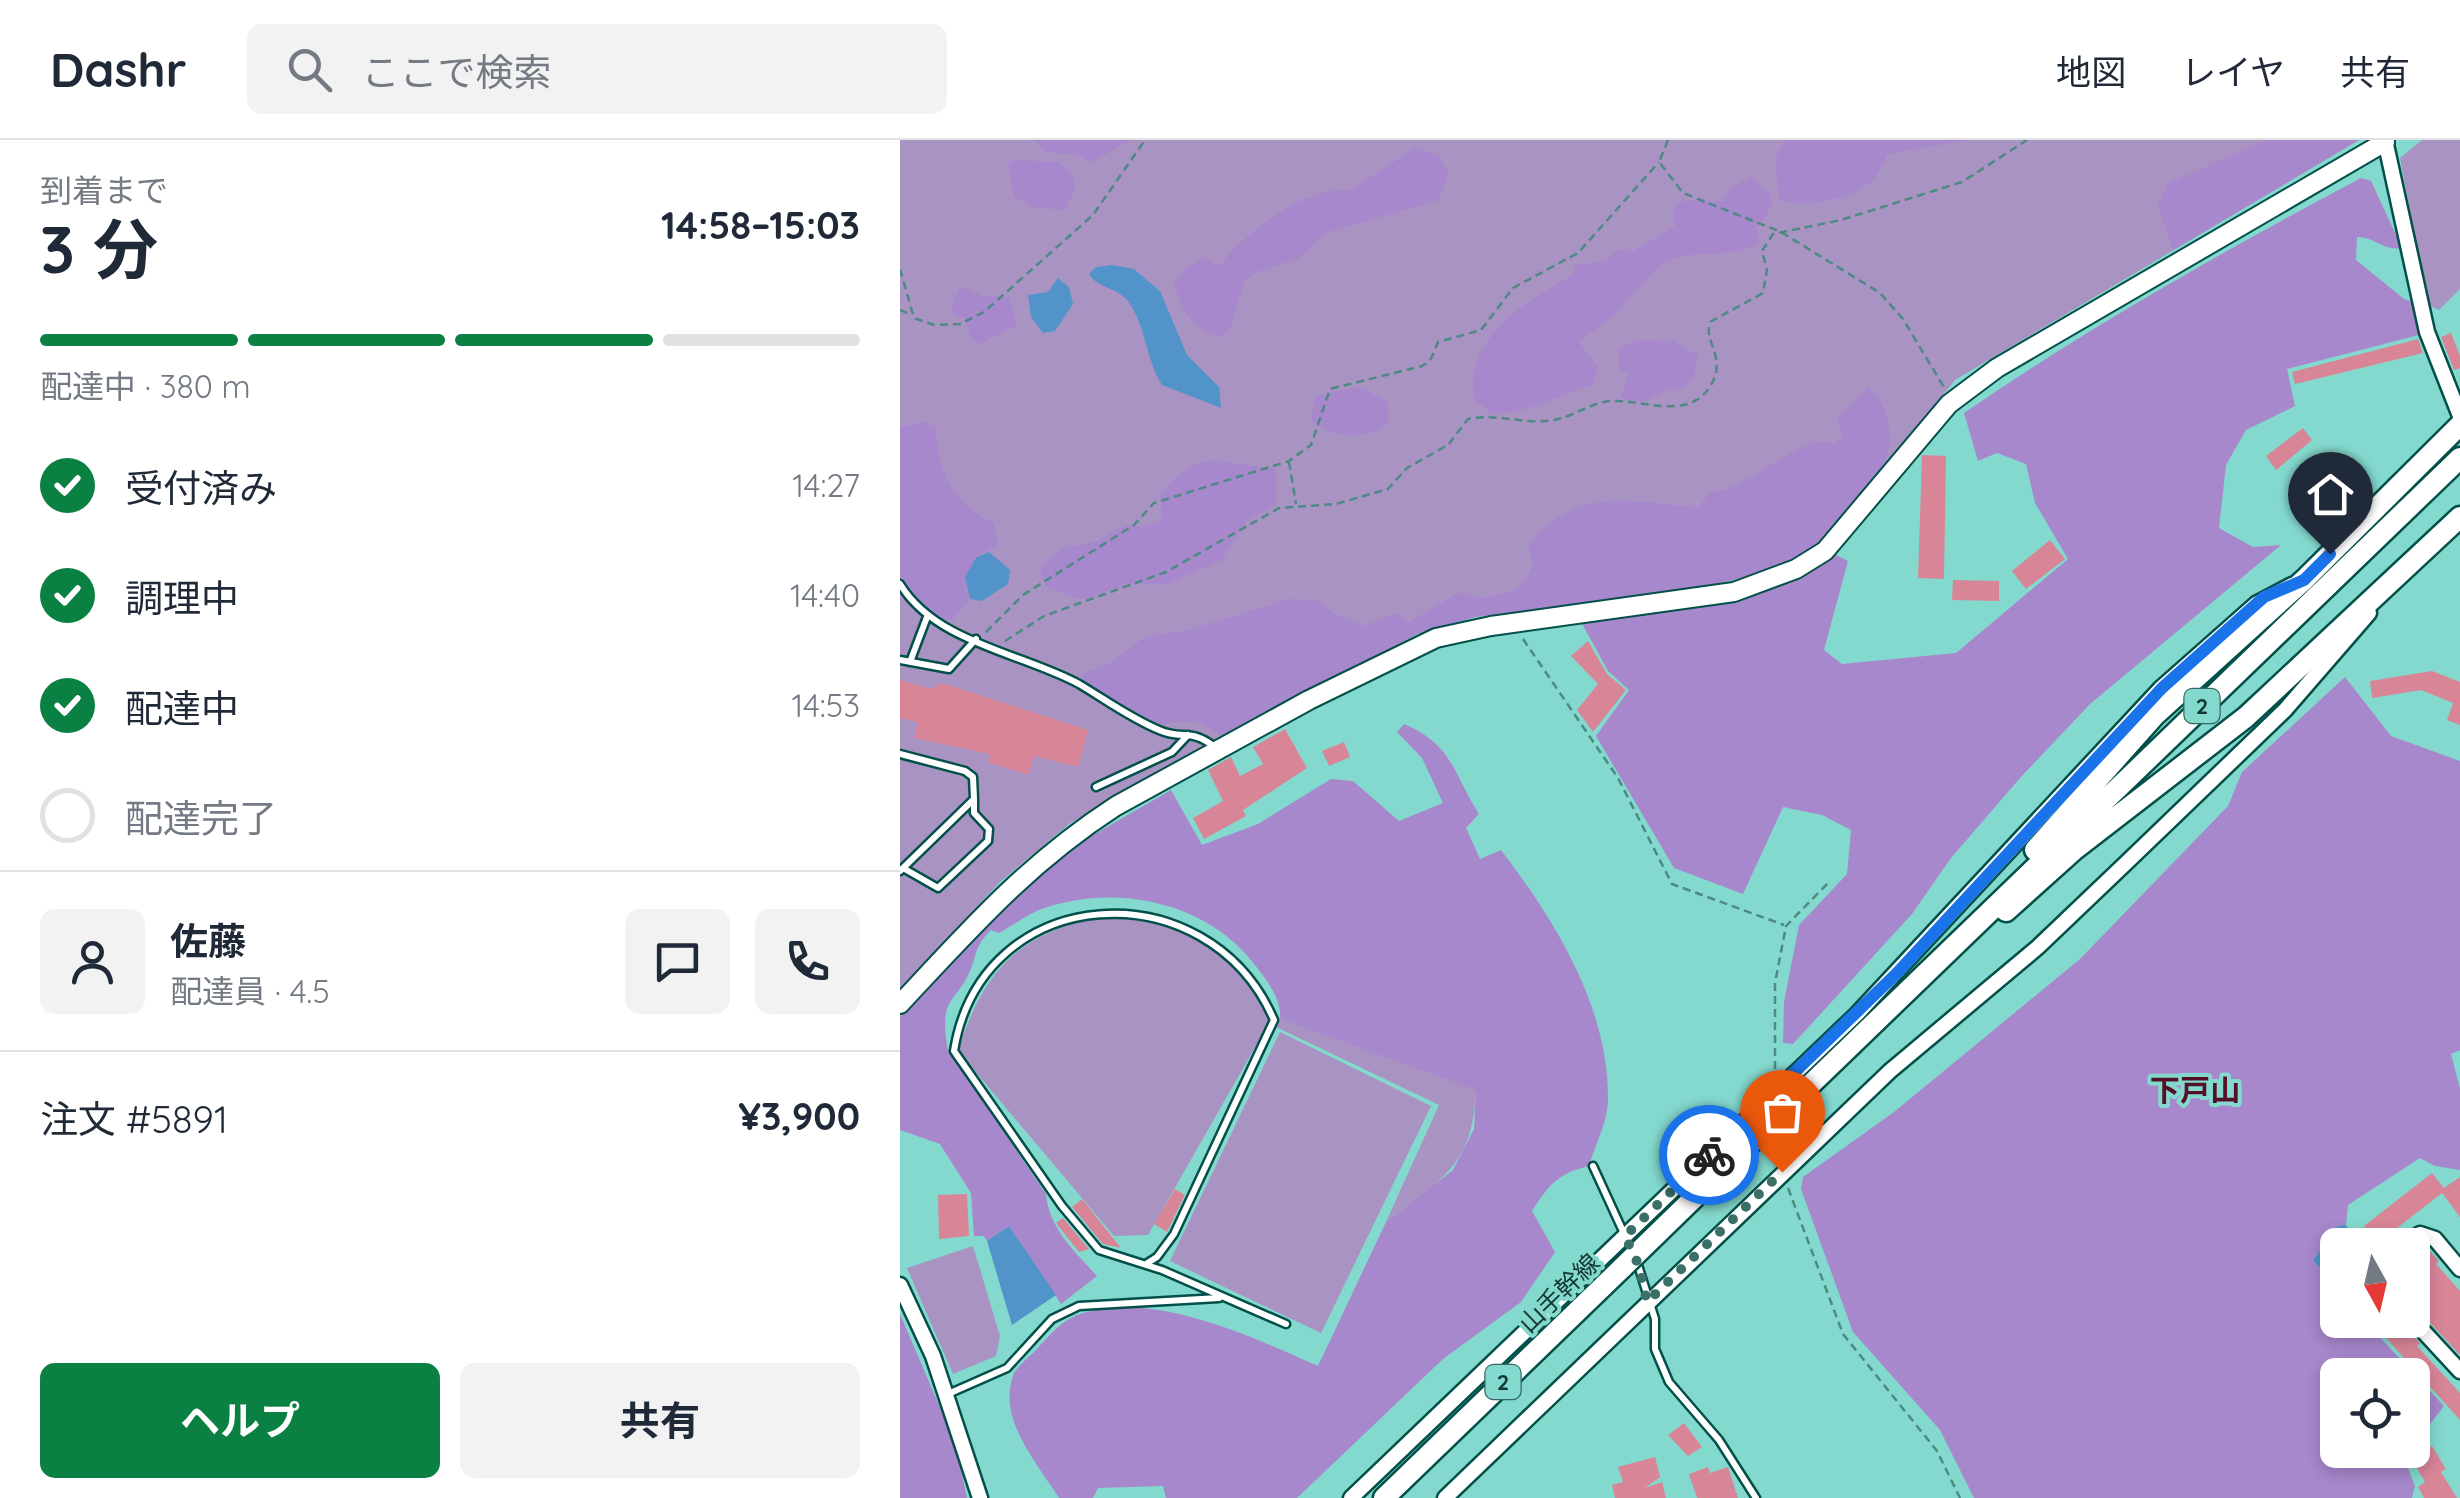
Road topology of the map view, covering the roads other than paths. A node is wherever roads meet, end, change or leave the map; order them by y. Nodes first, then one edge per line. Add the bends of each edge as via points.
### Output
1 (2385, 141) edge
2 (2460, 416) edge
3 (2460, 425) edge
4 (2460, 458) edge
5 (2460, 518) edge
6 (2402, 575) junction
7 (2304, 580) junction
8 (900, 584) edge
9 (927, 617) junction
10 (977, 640) junction
11 (900, 660) edge
12 (910, 662) junction
13 (1188, 734) junction
14 (1218, 750) junction
15 (900, 754) edge
16 (1096, 787) dead end
17 (974, 800) junction
18 (902, 869) edge
19 (1962, 936) junction
20 (900, 1004) edge
21 (1876, 1024) junction
22 (1593, 1166) dead end
23 (1625, 1236) junction
24 (2430, 1237) edge
25 (1146, 1264) junction
26 (2460, 1269) edge
27 (900, 1285) edge
28 (1222, 1298) junction
29 (1647, 1302) junction
30 (1286, 1324) dead end
31 (2430, 1338) edge
32 (2460, 1371) edge
33 (947, 1394) junction
34 (980, 1498) edge
35 (1351, 1498) edge
36 (1384, 1498) edge
37 (1445, 1498) edge
38 (1756, 1498) edge

1 - 2 street via 2427,332
1 - 14 street via 2051,333 1949,404 1824,551 1796,569 1734,592 1512,622 1409,648
3 - 7 main road
4 - 19 main road, 山手幹線 / 2
5 - 6 main road
6 - 21 main road via 2246,717 2075,849
6 - 29 street via 2285,710 2139,851 2038,947 1890,1070
7 - 19 main road via 2126,744
7 - 23 street via 2264,597 2162,688 1910,960
8 - 9 lane
9 - 10 lane
9 - 12 lane
10 - 12 lane via 949,669
10 - 13 lane via 1075,682 1136,720 1168,734
11 - 12 lane
13 - 14 lane
13 - 16 lane via 1172,752
14 - 20 street via 1116,806 1038,860
15 - 17 lane via 965,771 973,776
17 - 18 lane
17 - 18 lane via 988,841 938,888
19 - 21 main road, 山手幹線 / 2
21 - 36 main road, 山手幹線 / 2, bridge
22 - 23 lane
23 - 29 lane
23 - 35 street
24 - 26 street
25 - 25 lane via 1113,1258 1086,1238 954,1051 966,1010 1001,959 1042,930 1087,915 1152,916 1191,929 1238,962 1274,1020 1174,1234
25 - 28 lane
27 - 33 street
28 - 30 lane
28 - 33 lane via 1079,1306 1052,1319 1006,1368
29 - 37 street
29 - 38 lane via 1655,1319 1655,1350 1669,1382 1719,1440
31 - 32 street
33 - 34 street

